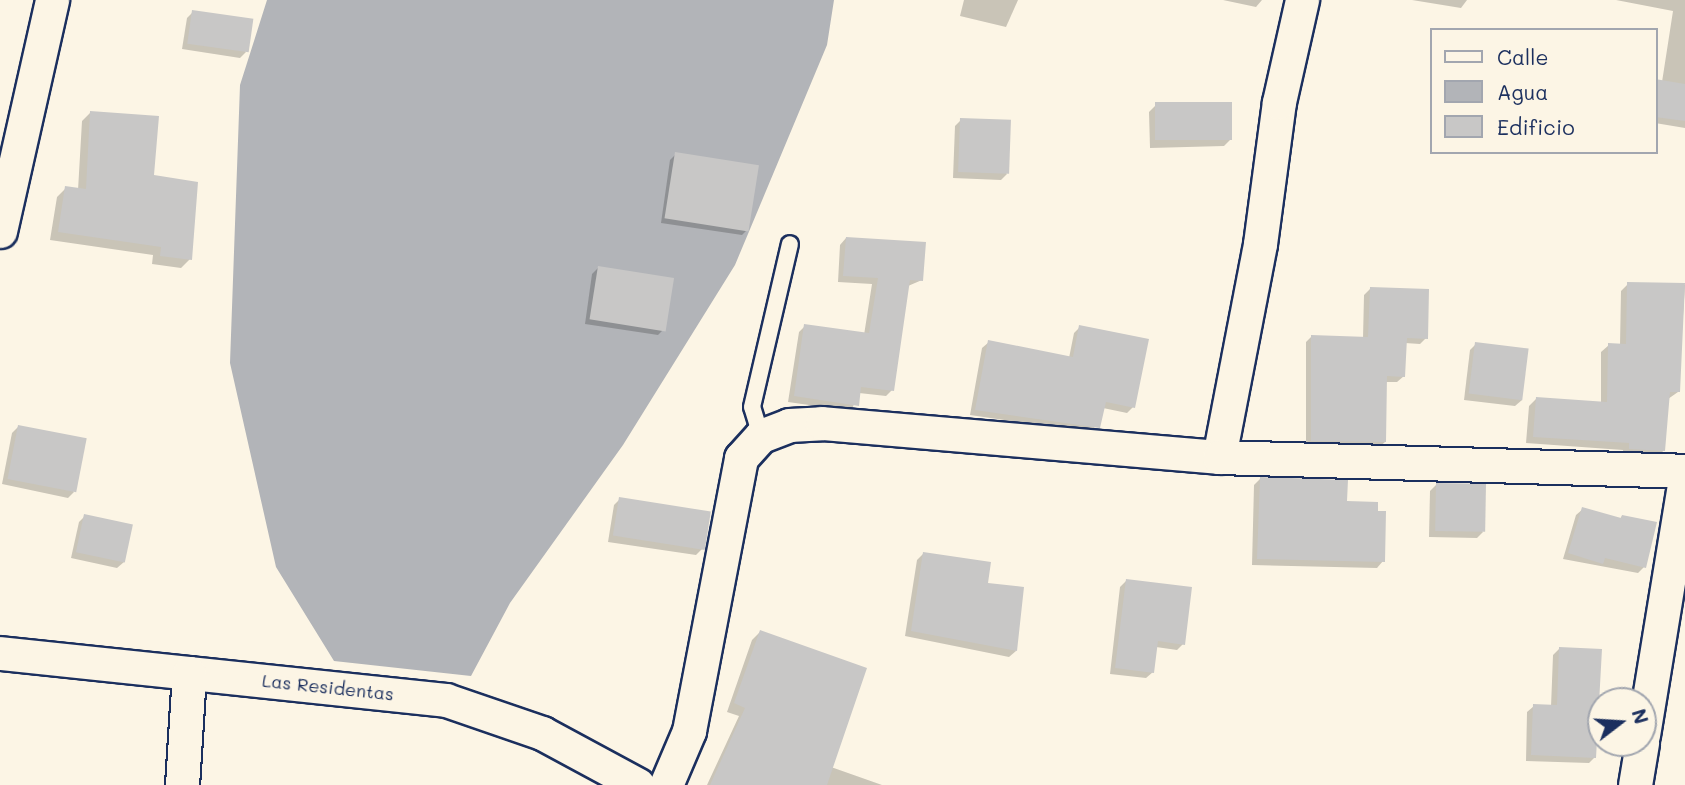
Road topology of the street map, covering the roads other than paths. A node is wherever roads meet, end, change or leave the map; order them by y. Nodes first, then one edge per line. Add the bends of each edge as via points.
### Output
1 (52, 0) edge
2 (1302, 0) edge
3 (0, 231) edge
4 (790, 244) dead end
5 (761, 436) junction
6 (1219, 457) junction
7 (1685, 471) edge
8 (1685, 478) edge
9 (0, 653) edge
10 (189, 673) junction
11 (1651, 687) edge
12 (1640, 757) edge
13 (182, 785) edge
14 (638, 785) edge
15 (666, 785) edge
16 (1635, 785) edge

1 - 3 street
2 - 6 street via 1279,102 1260,244
4 - 5 lane via 752,407
5 - 6 street via 789,425 822,423
5 - 15 street via 741,458 689,731
6 - 7 street
8 - 11 street
9 - 10 street, Las Residentas
10 - 13 street
10 - 14 street, Las Residentas via 446,700 542,733
12 - 16 street

